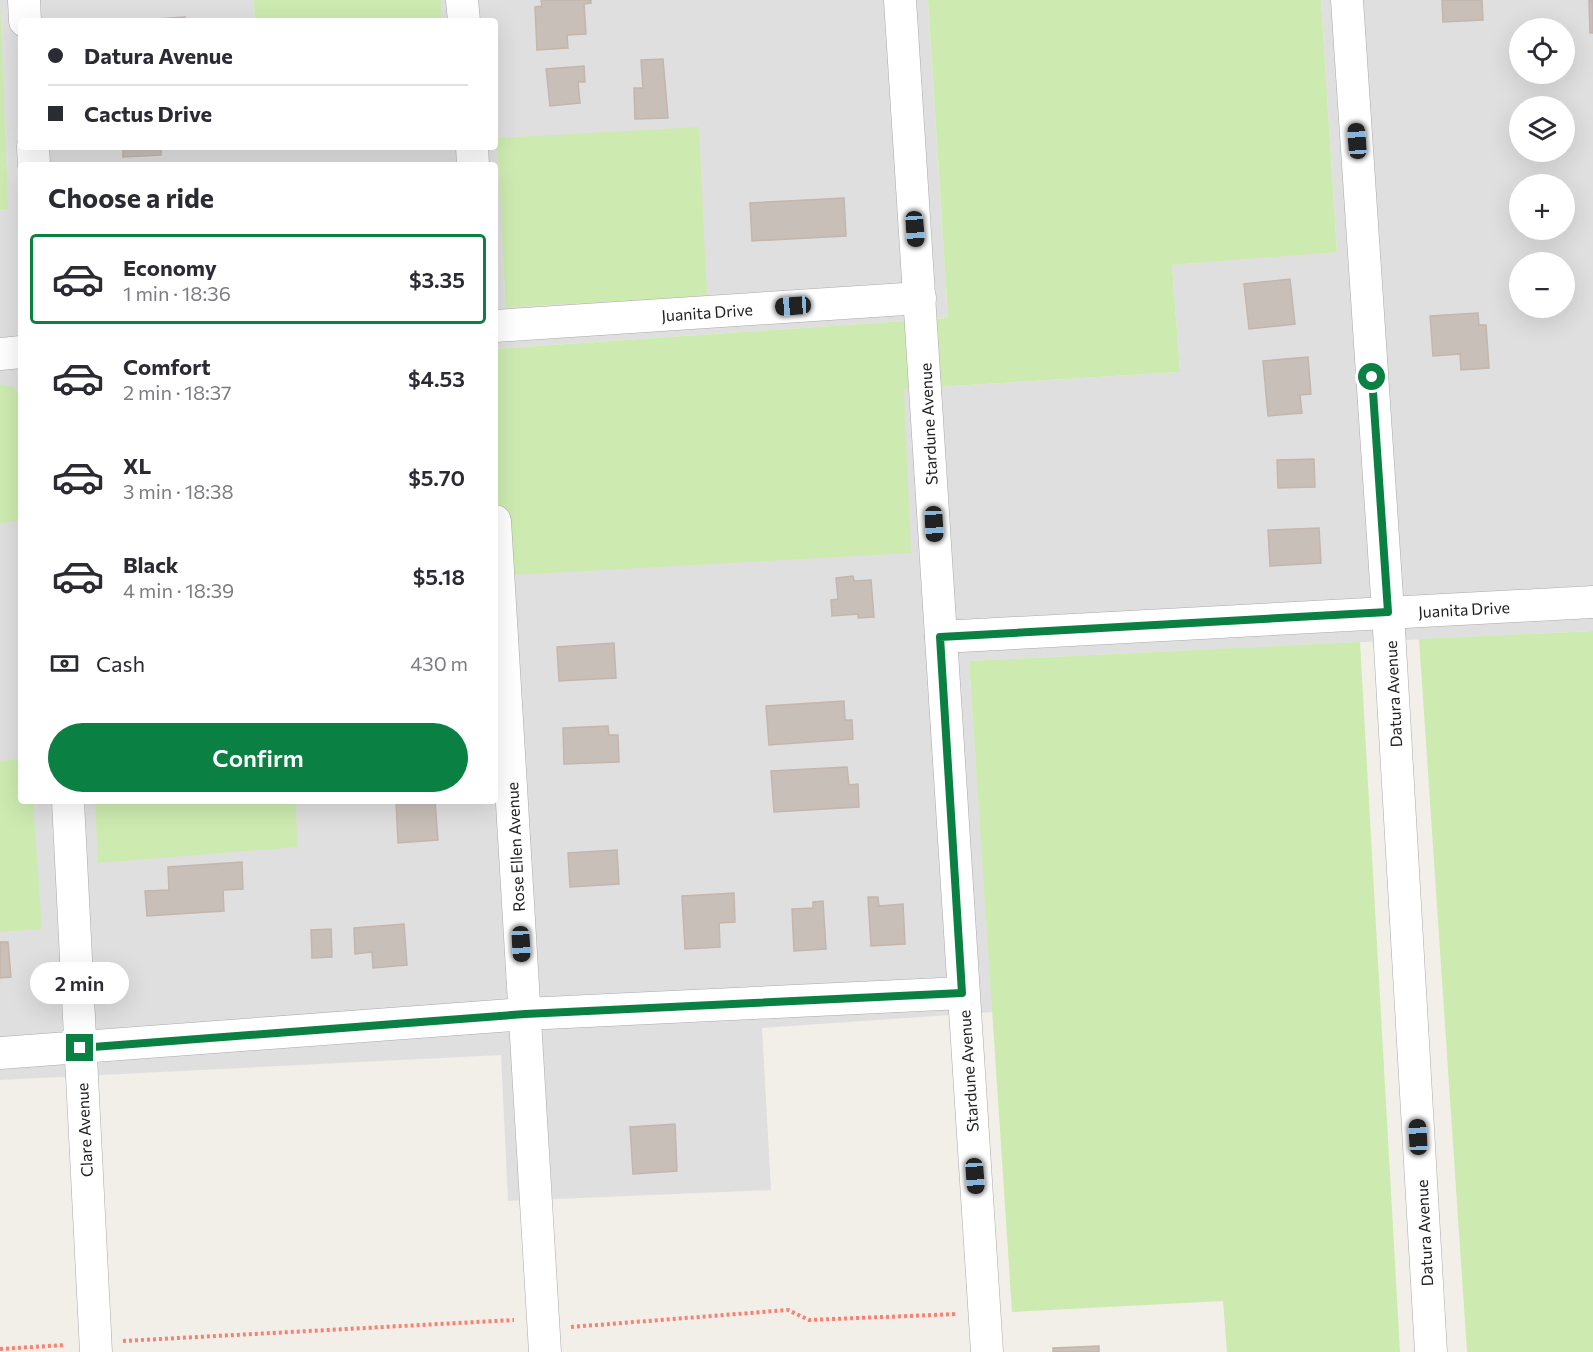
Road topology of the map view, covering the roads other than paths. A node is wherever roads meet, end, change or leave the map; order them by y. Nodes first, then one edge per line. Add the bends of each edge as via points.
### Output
1 (24, 0) edge
2 (462, 0) edge
3 (900, 0) edge
4 (1347, 0) edge
5 (25, 18) edge
6 (464, 18) edge
7 (920, 297) junction
8 (498, 326) edge
9 (18, 352) edge
10 (0, 354) edge
11 (498, 570) edge
12 (1593, 602) edge
13 (1388, 612) junction
14 (940, 637) junction
15 (68, 804) edge
16 (962, 993) junction
17 (525, 1014) junction
18 (80, 1048) junction
19 (0, 1053) edge
20 (544, 1333) edge
21 (96, 1347) edge
22 (987, 1352) edge
23 (1431, 1352) edge

1 - 5 street
2 - 6 street
3 - 7 street, Stardune Avenue
4 - 13 street, Datura Avenue
7 - 8 street, Juanita Drive
7 - 14 street, Stardune Avenue
9 - 10 street
11 - 17 street, Rose Ellen Avenue
12 - 13 street, Juanita Drive
13 - 14 street, Juanita Drive
13 - 23 street, Datura Avenue
14 - 16 street, Stardune Avenue
15 - 18 street, Clare Avenue
16 - 17 street
16 - 22 street, Stardune Avenue
17 - 18 street
17 - 20 street, Rose Ellen Avenue
18 - 19 street
18 - 21 street, Clare Avenue

